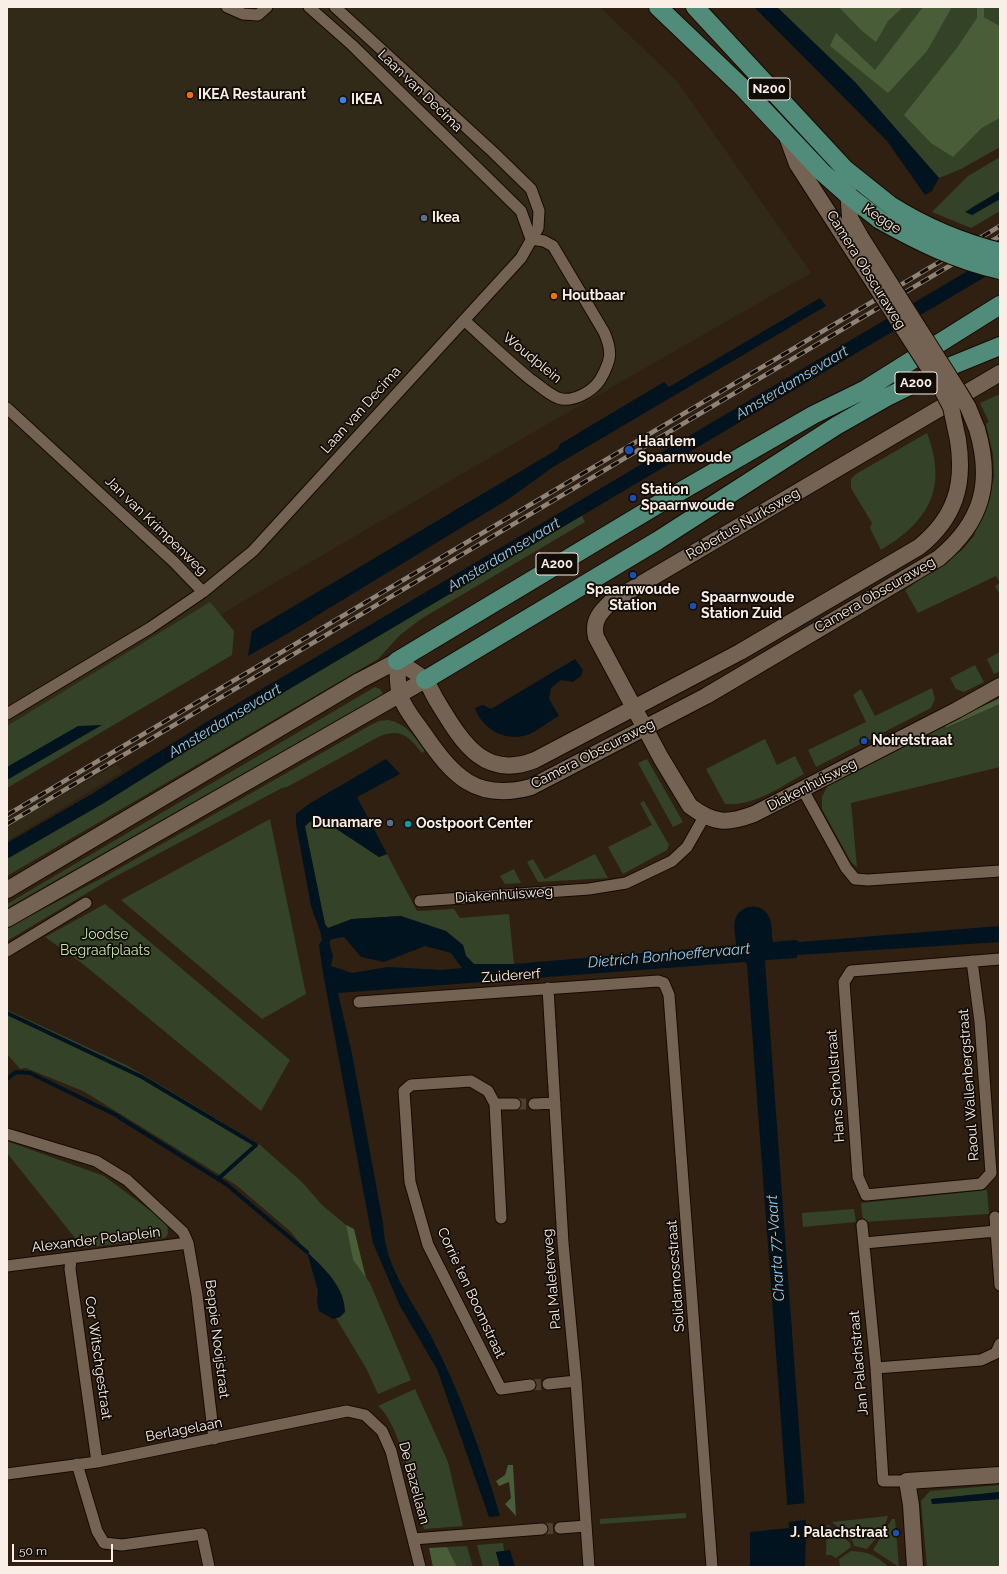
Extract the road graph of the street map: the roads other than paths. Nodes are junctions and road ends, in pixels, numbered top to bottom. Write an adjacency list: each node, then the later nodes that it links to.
1 (227, 7): 7 (street)
2 (267, 7): 7 (street)
3 (309, 7): 12 (street, Laan van Decima)
4 (335, 7): 12 (street, Laan van Decima)
5 (658, 7): 8 (main road, Camera Obscuraweg / N200)
6 (695, 7): 9 (main road, N200)
7 (247, 10)
8 (786, 134): 10 (main road, Kegge); 13 (main road, Camera Obscuraweg)
9 (845, 169): 10 (main road, Camera Obscuraweg); 11 (main road, Kegge)
10 (849, 196): 11 (main road, Kegge); 13 (main road, Camera Obscuraweg)
11 (885, 213): 14 (main road, Kegge, bridge); 15 (main road, Kegge, bridge)
12 (531, 240): 17 (street, Laan van Decima); 17 (street, Woudplein)
13 (854, 240): 26 (main road, Camera Obscuraweg, bridge); 28 (main road, Camera Obscuraweg, bridge)
14 (1000, 252)
15 (1000, 270)
16 (1000, 306): 22 (main road, A200)
17 (464, 320): 21 (street, Laan van Decima)
18 (1000, 346): 23 (main road, A200)
19 (1000, 373): 26 (main road, Robertus Nurksweg)
20 (7, 408): 21 (street, Jan van Krimpenweg)
21 (203, 592): 27 (street, Jan van Krimpenweg)
22 (397, 661): 23 (main road, Camera Obscuraweg); 25 (main road, Camera Obscuraweg); 32 (main road)
23 (425, 680): 25 (main road); 26 (main road, Camera Obscuraweg)
24 (1000, 686): 29 (main road, Diakenhuisweg)
25 (400, 695): 28 (main road, Camera Obscuraweg); 35 (main road)
26 (634, 708): 28 (main road, Robertus Nurksweg)
27 (7, 714)
28 (644, 728): 30 (main road, Diakenhuisweg)
29 (803, 790): 30 (main road, Diakenhuisweg); 31 (street)
30 (704, 817): 33 (street, Diakenhuisweg)
31 (1000, 871)
32 (7, 890)
33 (420, 901)
34 (86, 903): 36 (street)
35 (7, 919)
36 (7, 952)
37 (1000, 959): 38 (street)
38 (972, 961): 47 (street, Raoul Wallenbergstraat); 47 (street, Hans Schollstraat)
39 (664, 983): 40 (street, Zuidererf); 76 (street, Solidarnoscstraat)
40 (548, 988): 41 (street, Zuidererf); 42 (street, Pal Maleterweg)
41 (359, 1002)
42 (555, 1103): 45 (street); 59 (street, Pal Maleterweg)
43 (495, 1104): 44 (street); 49 (street); 61 (street, Corrie ten Boomstraat)
44 (515, 1104)
45 (534, 1104)
46 (7, 1134): 52 (street)
47 (866, 1195)
48 (995, 1217): 51 (street)
49 (501, 1218)
50 (862, 1225): 53 (street, Jan Palachstraat)
51 (996, 1231): 53 (street); 56 (street)
52 (188, 1243): 54 (street, Alexander Polaplein); 63 (street, Beppie Nooijstraat)
53 (864, 1243): 58 (street, Jan Palachstraat)
54 (71, 1259): 55 (street, Alexander Polaplein); 64 (street, Cor Witschgestraat)
55 (7, 1266)
56 (1000, 1284)
57 (1000, 1344): 58 (street)
58 (876, 1368): 68 (street, Jan Palachstraat)
59 (576, 1382): 60 (street); 69 (street, Pal Maleterweg)
60 (548, 1384)
61 (530, 1385)
62 (365, 1415): 63 (street, Berlagelaan); 72 (street, De Bazellaan)
63 (214, 1439): 64 (street, Berlagelaan)
64 (97, 1462): 65 (street, Berlagelaan)
65 (77, 1464): 66 (street, Berlagelaan); 73 (street)
66 (7, 1474)
67 (1000, 1475): 68 (main road)
68 (907, 1481): 77 (main road)
69 (586, 1526): 70 (street); 75 (street, Pal Maleterweg)
70 (560, 1528)
71 (542, 1529): 72 (street)
72 (413, 1539): 74 (street, De Bazellaan)
73 (209, 1567)
74 (420, 1567)
75 (589, 1567)
76 (712, 1567)
77 (915, 1567)

